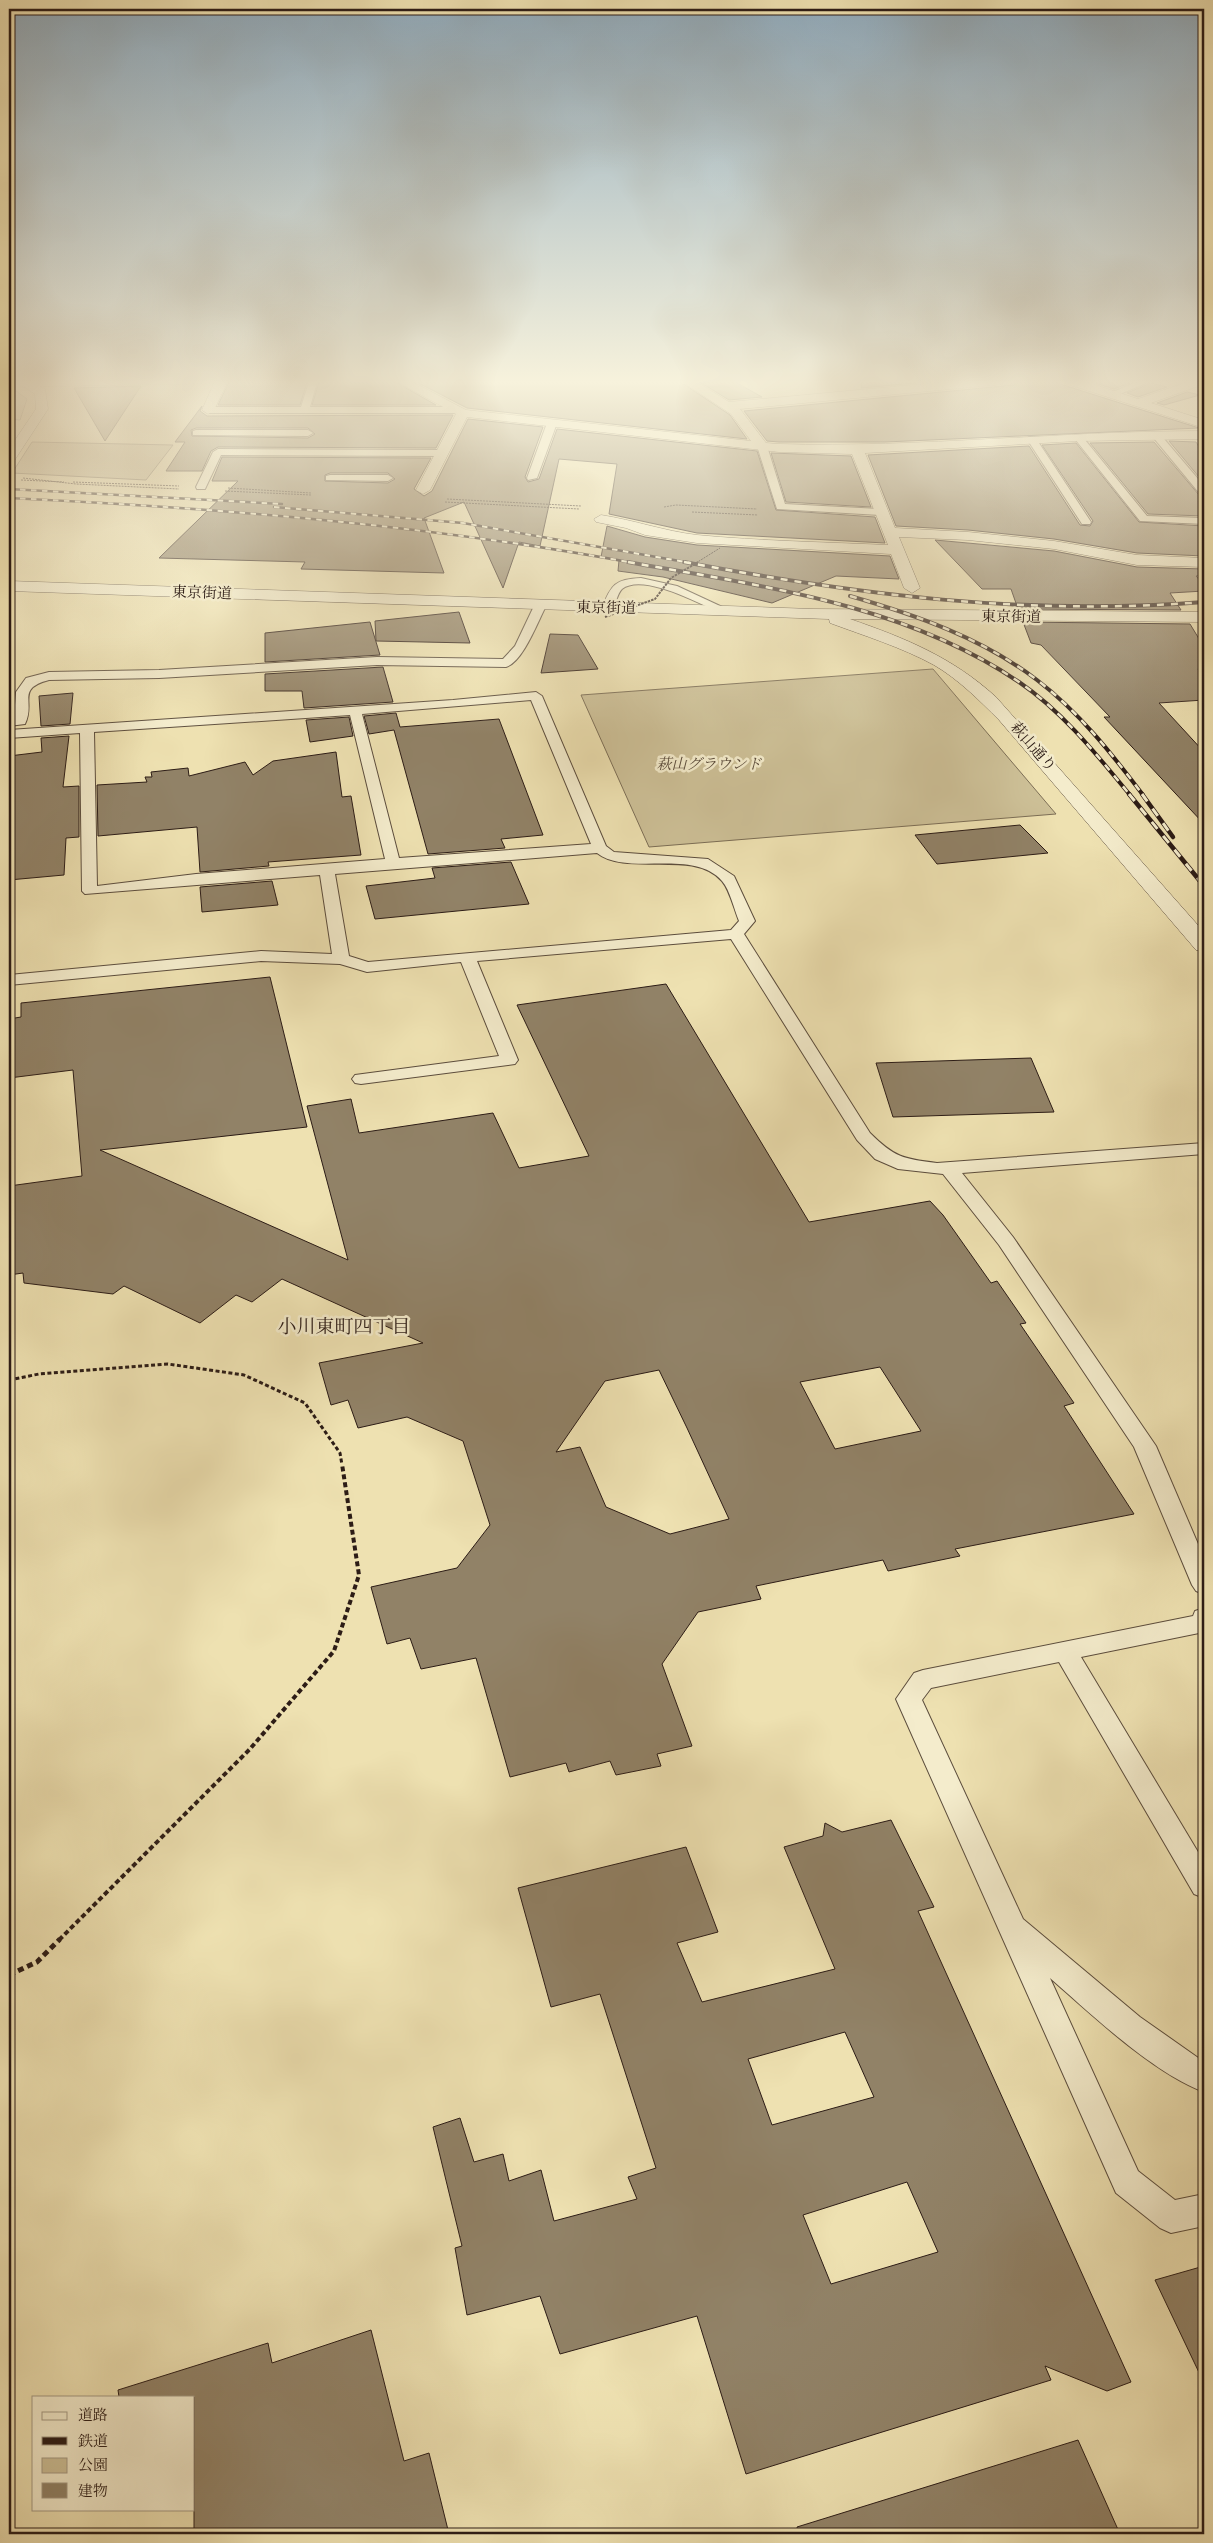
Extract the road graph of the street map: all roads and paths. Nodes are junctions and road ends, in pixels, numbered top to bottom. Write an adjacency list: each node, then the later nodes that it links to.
1 (778, 498): 5 (lane)
2 (874, 498): 7 (street)
3 (1070, 498): 10 (lane)
4 (1127, 498): 9 (lane)
5 (781, 507): 6 (path); 7 (lane)
6 (658, 510)
7 (880, 512): 11 (street)
8 (601, 519): 13 (street)
9 (1204, 521)
10 (1086, 522)
11 (888, 532): 13 (street); 14 (street)
12 (720, 548): 18 (path, bridge)
13 (896, 550): 16 (street)
14 (1204, 563)
15 (9, 586): 17 (street, 東京街道)
16 (912, 588)
17 (540, 606): 18 (street, 東京街道); 23 (lane)
18 (606, 612): 19 (street, 東京街道); 19 (lane)
19 (727, 612): 20 (street, 東京街道)
20 (813, 614): 21 (street, 東京街道); 30 (street, 萩山通り)
21 (1204, 616)
22 (355, 710): 24 (lane); 26 (lane); 27 (lane)
23 (9, 722)
24 (87, 729): 25 (lane); 28 (lane)
25 (9, 734)
26 (600, 848): 27 (lane); 29 (lane)
27 (393, 863): 28 (lane)
28 (327, 870): 32 (lane)
29 (736, 934): 31 (lane); 36 (lane)
30 (1204, 945)
31 (467, 957): 32 (lane); 34 (lane)
32 (341, 959): 33 (lane)
33 (9, 980)
34 (361, 1079)
35 (1204, 1148): 36 (lane)
36 (948, 1168): 38 (lane)
37 (9, 1380): 43 (path)
38 (1204, 1585)
39 (1204, 1617): 40 (lane)
40 (1065, 1651): 41 (lane); 42 (lane)
41 (1204, 1886)
42 (1009, 1924): 44 (lane); 45 (lane)
43 (9, 1975)
44 (1204, 2078)
45 (1204, 2210)

